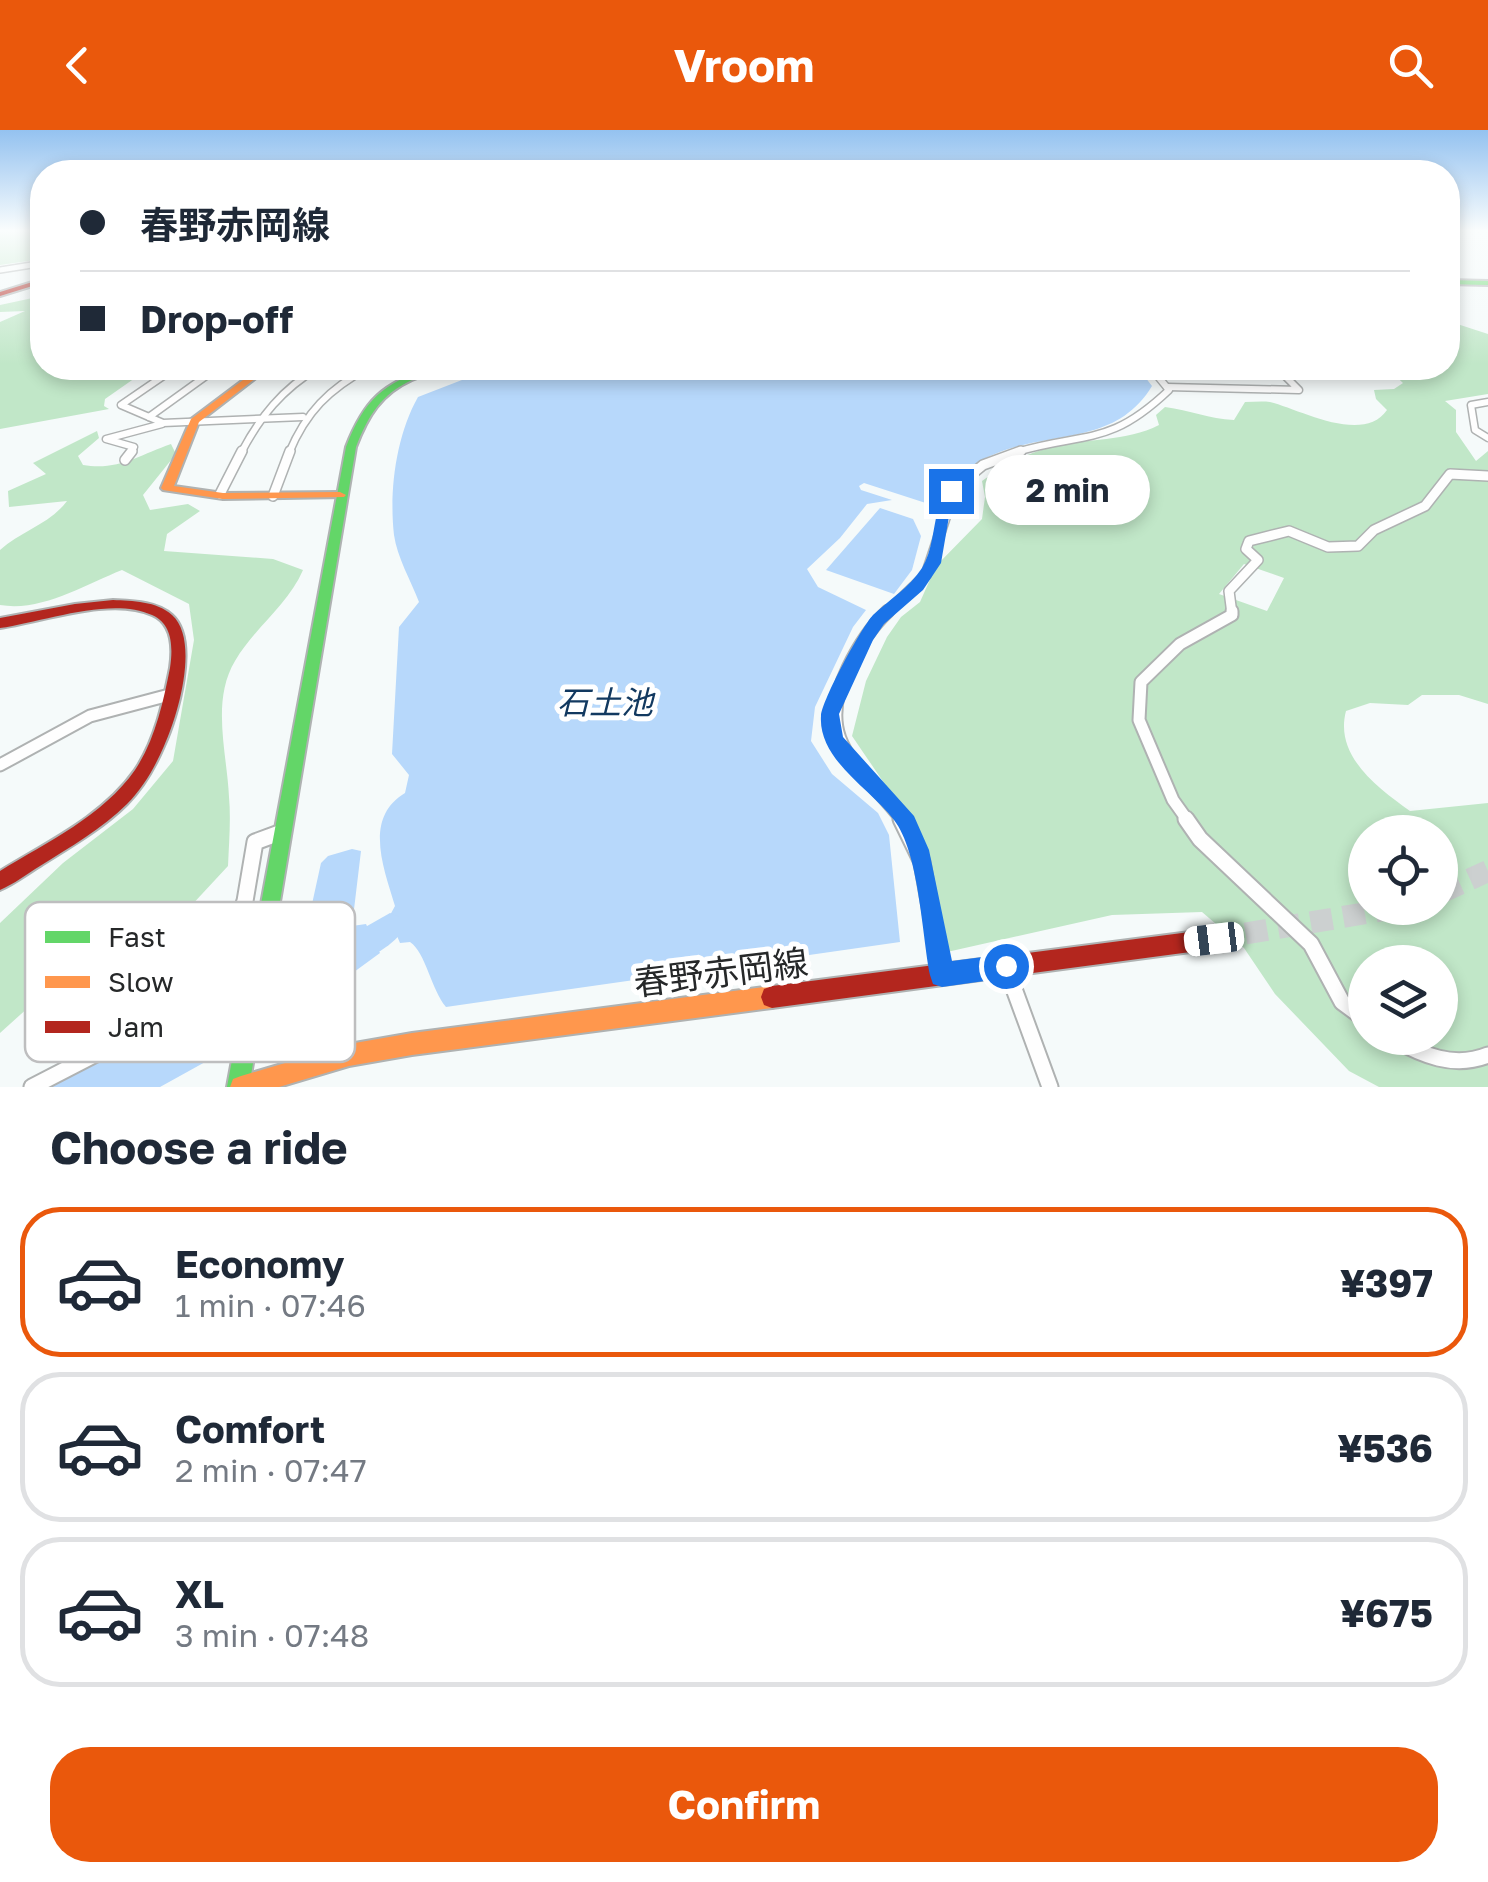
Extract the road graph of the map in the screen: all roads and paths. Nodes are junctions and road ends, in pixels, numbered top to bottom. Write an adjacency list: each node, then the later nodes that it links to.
1 (1460, 282): 2 (street)
2 (1488, 283)
3 (30, 285): 4 (street)
4 (0, 294)
5 (157, 380): 17 (street)
6 (201, 380): 17 (street)
7 (248, 380): 20 (street)
8 (297, 380): 19 (street)
9 (345, 380): 18 (street)
10 (405, 380): 26 (street)
11 (1161, 380): 14 (street)
12 (1212, 380): 15 (street)
13 (1289, 380): 15 (street)
14 (1167, 387): 15 (street); 37 (street)
15 (1220, 388)
16 (1488, 402): 22 (street)
17 (150, 418): 21 (street)
18 (303, 418): 19 (street); 27 (street)
19 (260, 419): 20 (street); 25 (street)
20 (195, 421): 21 (street); 25 (street)
21 (163, 423): 23 (street)
22 (1488, 438)
23 (126, 460)
24 (1488, 476): 38 (street)
25 (220, 494): 27 (street)
26 (340, 495): 27 (street); 31 (street)
27 (273, 496)
28 (0, 623): 29 (street)
29 (172, 694): 30 (street); 32 (street)
30 (0, 765)
31 (282, 832): 33 (street); 34 (street)
32 (0, 881)
33 (245, 902)
34 (269, 902)
35 (1214, 939): 36 (street, 春野赤岡線)
36 (1006, 966): 37 (street, 春野赤岡線); 47 (street)
37 (942, 975): 39 (street, 春野赤岡線)
38 (1348, 1006)
39 (355, 1053)
40 (1488, 1054): 41 (street)
41 (1427, 1055)
42 (80, 1062): 45 (street)
43 (243, 1062): 46 (street)
44 (322, 1062): 46 (street, 春野赤岡線)
45 (32, 1087)
46 (240, 1087)
47 (1050, 1087)

